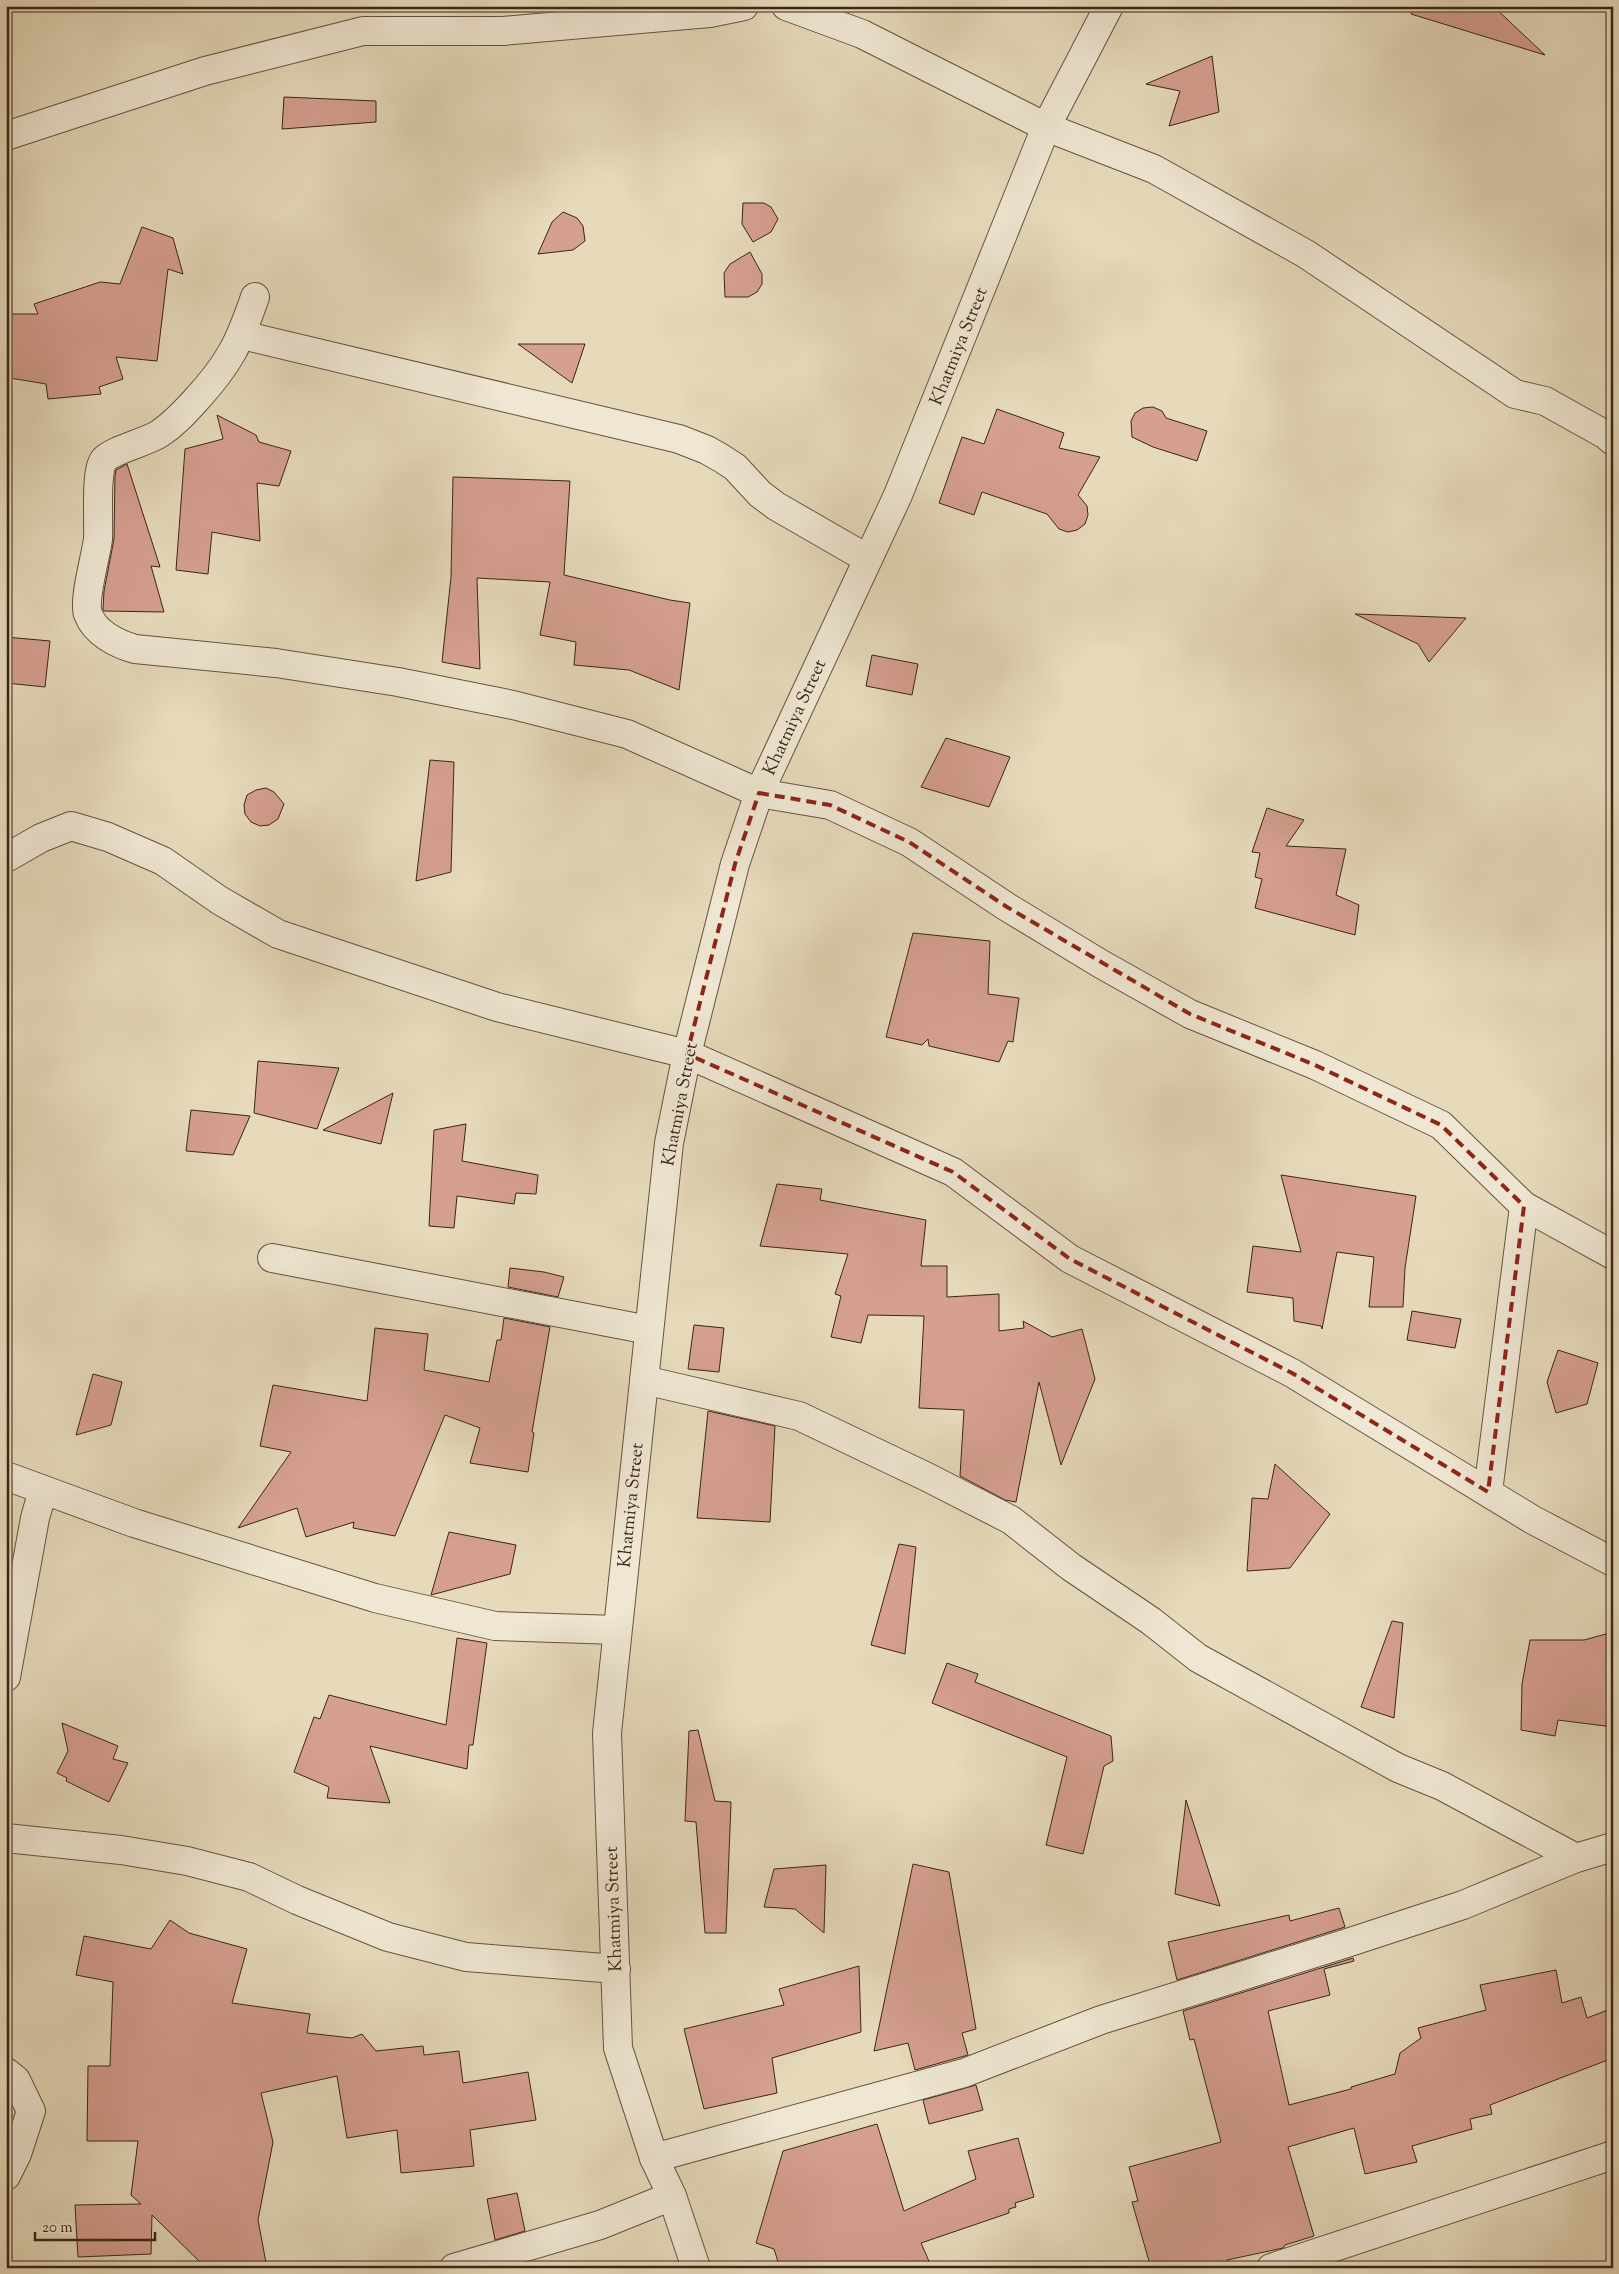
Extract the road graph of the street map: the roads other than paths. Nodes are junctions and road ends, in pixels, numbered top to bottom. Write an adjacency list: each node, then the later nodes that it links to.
1 (744, 6): 5 (street)
2 (786, 6): 4 (street)
3 (1109, 6): 4 (street, Khatmiya Street)
4 (1046, 127): 8 (street); 9 (street, Khatmiya Street)
5 (6, 136)
6 (255, 296): 7 (street)
7 (242, 335): 9 (street); 10 (street)
8 (1613, 441)
9 (868, 559): 10 (street, Khatmiya Street)
10 (759, 792): 12 (street, Khatmiya Street); 13 (street)
11 (6, 858): 12 (street)
12 (687, 1054): 16 (street, Khatmiya Street); 20 (street)
13 (1524, 1206): 14 (street); 20 (street)
14 (1613, 1255)
15 (272, 1258): 16 (street)
16 (649, 1330): 17 (street, Khatmiya Street)
17 (644, 1380): 22 (street, Khatmiya Street); 26 (street)
18 (6, 1476): 19 (street)
19 (43, 1490): 22 (street); 23 (street)
20 (1488, 1492): 21 (street)
21 (1613, 1562)
22 (617, 1630): 27 (street, Khatmiya Street)
23 (6, 1677)
24 (6, 1838): 27 (street)
25 (1613, 1847): 26 (street)
26 (1576, 1858): 30 (street)
27 (616, 1969): 30 (street, Khatmiya Street)
28 (6, 2073): 31 (street)
29 (1613, 2155): 35 (street)
30 (654, 2158): 32 (street, Khatmiya Street)
31 (6, 2176)
32 (672, 2196): 33 (street); 34 (street, Khatmiya Street)
33 (454, 2268)
34 (696, 2268)
35 (1272, 2268)

